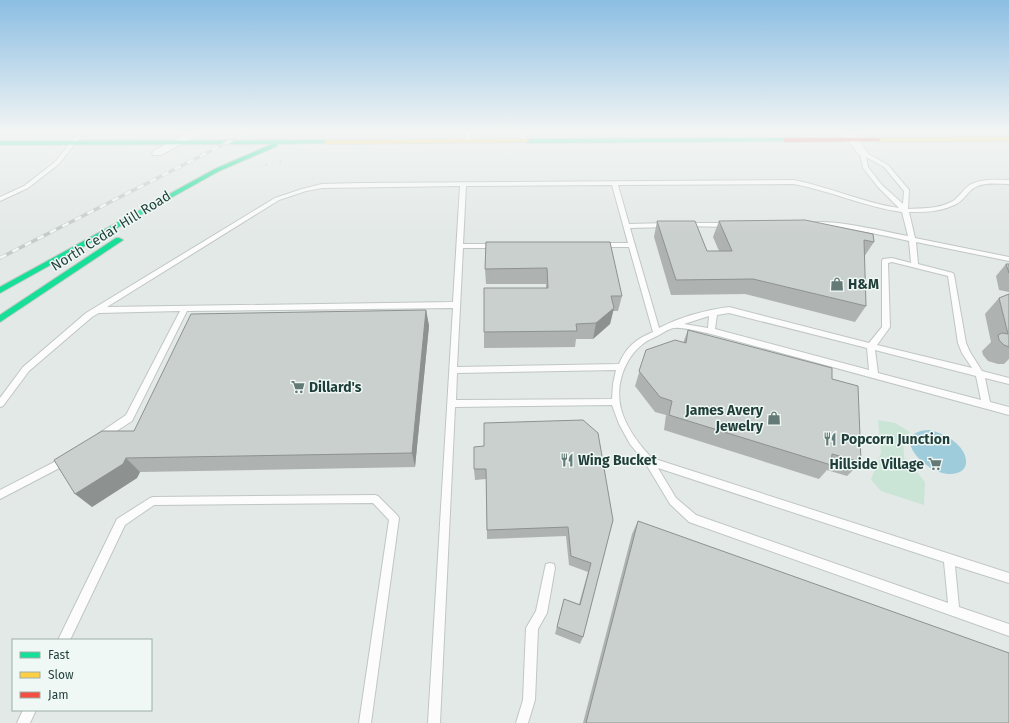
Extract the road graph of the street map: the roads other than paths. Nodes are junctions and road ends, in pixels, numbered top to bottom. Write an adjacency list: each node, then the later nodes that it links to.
1 (53, 166): 10 (lane)
2 (228, 166): 25 (main road, North Cedar Hill Road)
3 (243, 166): 6 (main road, North Cedar Hill Road)
4 (865, 166): 11 (lane)
5 (886, 166): 11 (lane)
6 (230, 176)
7 (1009, 182): 11 (lane)
8 (614, 183): 9 (lane); 11 (lane); 16 (lane)
9 (463, 184): 21 (lane); 28 (lane)
10 (0, 199)
11 (905, 210): 18 (lane)
12 (806, 224): 18 (lane)
13 (675, 225): 16 (lane)
14 (683, 225): 15 (lane)
15 (734, 225)
16 (626, 226): 20 (lane)
17 (126, 237): 30 (main road, North Cedar Hill Road)
18 (912, 239): 23 (lane); 24 (lane)
19 (596, 245): 20 (lane)
20 (631, 245): 33 (lane)
21 (460, 246): 22 (lane); 26 (lane)
22 (501, 246)
23 (1009, 259)
24 (915, 265): 34 (lane); 37 (lane)
25 (0, 290)
26 (457, 305): 27 (lane); 36 (lane)
27 (185, 309): 28 (lane); 47 (lane)
28 (96, 310): 40 (lane)
29 (720, 311): 31 (lane); 32 (lane); 34 (lane)
30 (0, 320)
31 (673, 325): 32 (lane); 33 (lane)
32 (711, 331): 38 (lane)
33 (657, 333): 35 (lane)
34 (871, 346): 37 (lane); 38 (lane)
35 (620, 367): 36 (lane); 42 (lane)
36 (453, 370): 44 (lane)
37 (980, 374): 39 (lane); 45 (lane)
38 (874, 375): 45 (lane)
39 (1009, 381)
40 (15, 384): 41 (lane); 43 (lane)
41 (0, 395)
42 (616, 402): 44 (lane); 49 (lane)
43 (0, 404)
44 (451, 404): 60 (lane)
45 (986, 404): 46 (lane)
46 (1009, 411)
47 (96, 441)
48 (74, 455): 50 (lane)
49 (649, 461): 51 (lane); 54 (lane)
50 (0, 495)
51 (949, 559): 53 (lane); 54 (lane)
52 (550, 568): 61 (lane)
53 (1009, 578)
54 (954, 610): 55 (lane)
55 (1009, 630)
56 (64, 639): 59 (lane)
57 (30, 711): 58 (lane)
58 (24, 723)
59 (364, 723)
60 (434, 723)
61 (522, 723)

